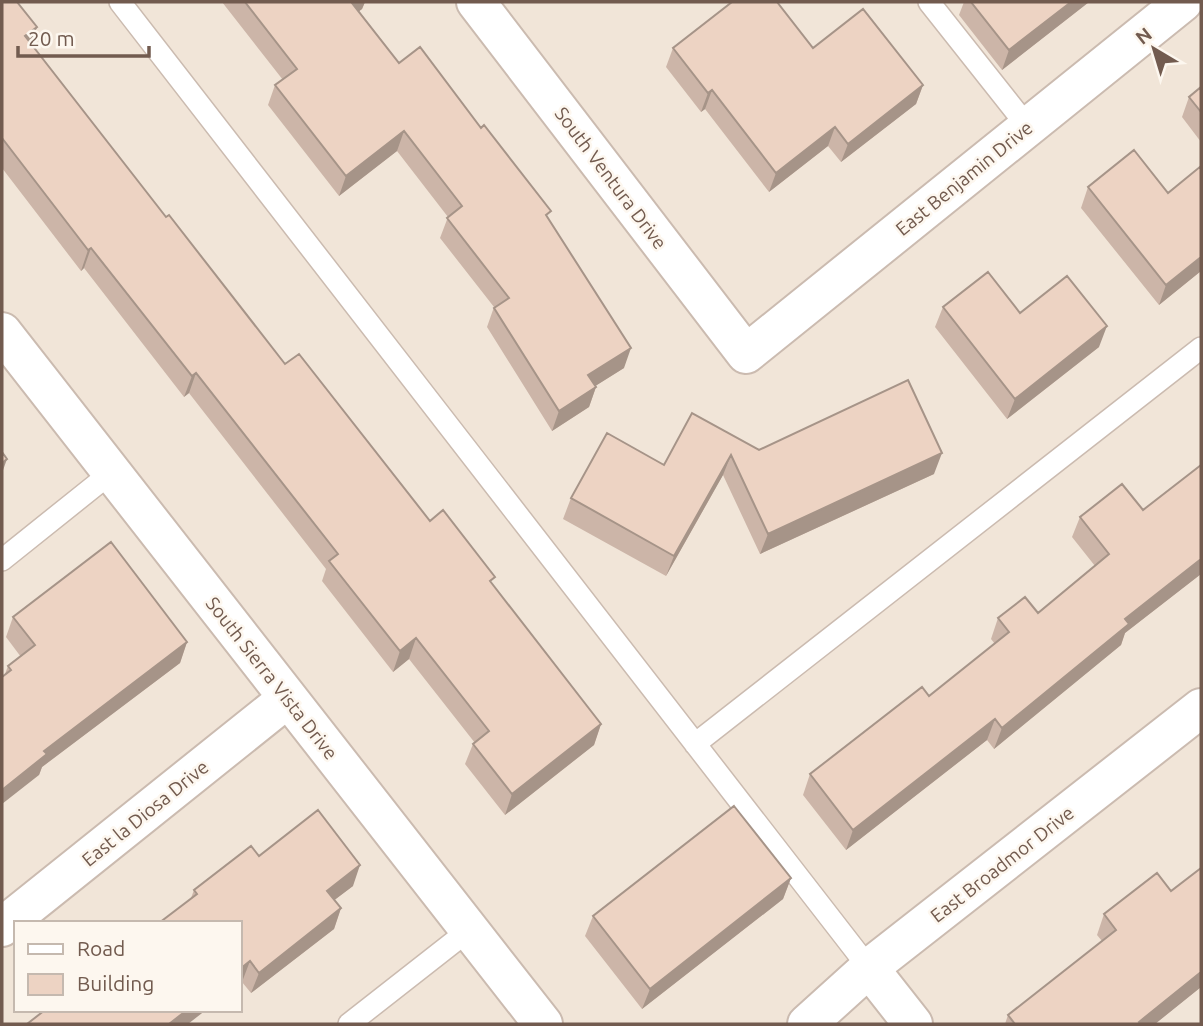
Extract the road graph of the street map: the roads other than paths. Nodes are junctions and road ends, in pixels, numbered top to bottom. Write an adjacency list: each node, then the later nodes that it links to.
1 (120, 2): 13 (lane)
2 (476, 2): 8 (street, South Ventura Drive)
3 (929, 2): 5 (lane)
4 (1183, 2): 5 (street, East Benjamin Drive)
5 (1028, 127): 8 (street, East Benjamin Drive)
6 (2, 332): 9 (street, South Sierra Vista Drive)
7 (1201, 348): 13 (lane)
8 (746, 354)
9 (112, 472): 10 (lane); 11 (street, South Sierra Vista Drive)
10 (2, 560)
11 (288, 698): 14 (street, East la Diosa Drive); 15 (street, South Sierra Vista Drive)
12 (1201, 708): 16 (street, East Broadmor Drive)
13 (695, 744): 16 (lane)
14 (2, 927)
15 (469, 930): 17 (lane); 18 (street, South Sierra Vista Drive)
16 (869, 968): 19 (street, East Broadmor Drive); 20 (street)
17 (349, 1024)
18 (543, 1024)
19 (807, 1024)
20 (913, 1024)

